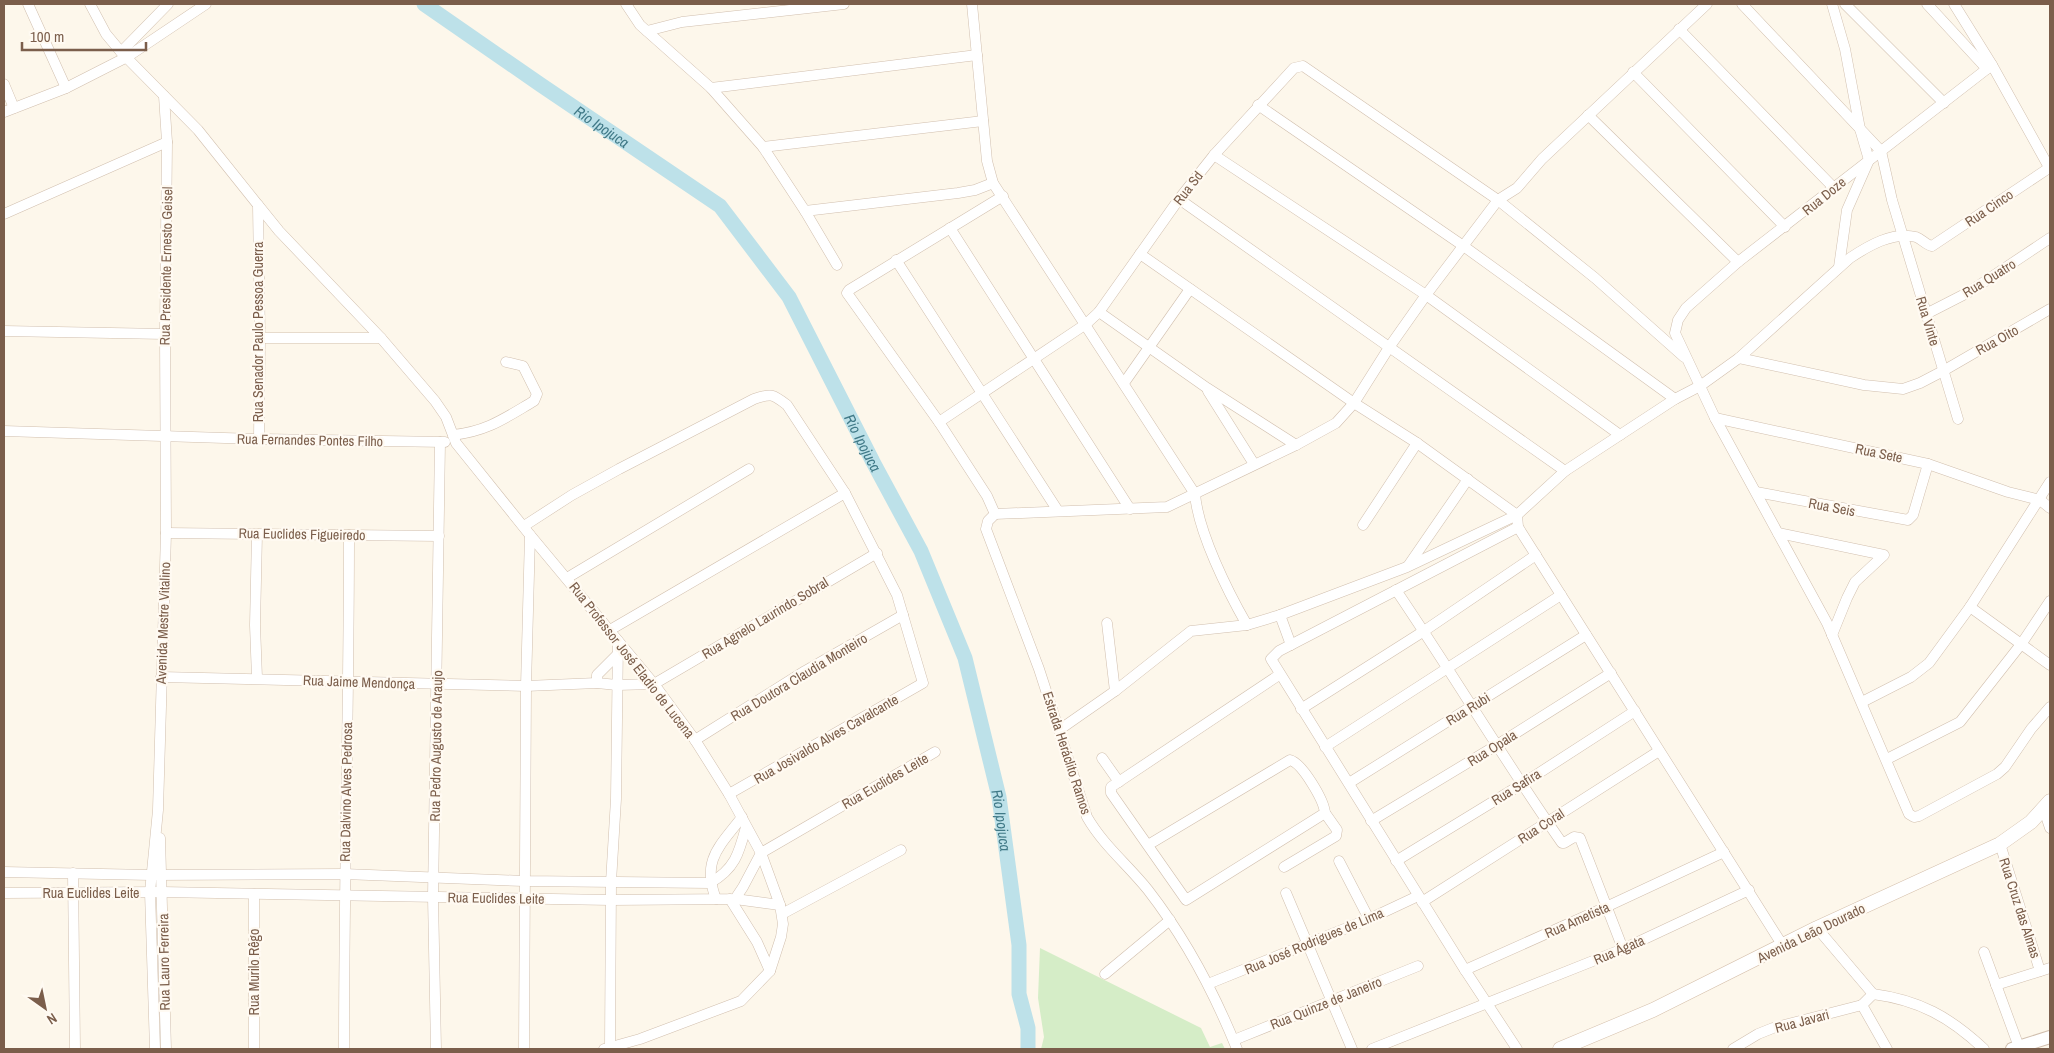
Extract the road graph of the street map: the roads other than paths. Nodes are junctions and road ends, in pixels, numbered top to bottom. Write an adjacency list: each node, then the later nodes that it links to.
1 (28, 4): 22 (street)
2 (90, 4): 17 (street, Rua Professor José Eladio de Lucena)
3 (168, 4): 17 (street)
4 (206, 4): 17 (street)
5 (626, 4): 16 (street)
6 (844, 4): 14 (street)
7 (972, 4): 18 (street)
8 (1707, 4): 15 (street)
9 (1742, 4): 30 (street)
10 (1832, 4): 30 (street)
11 (1846, 4): 25 (street)
12 (1926, 4): 19 (street)
13 (1954, 4): 19 (street)
14 (778, 7): 16 (street)
15 (1679, 29): 20 (street); 38 (street)
16 (647, 31): 23 (street)
17 (124, 55): 22 (street); 24 (street, Rua Professor José Eladio de Lucena)
18 (977, 55): 23 (street); 29 (street)
19 (1990, 67): 25 (street, Rua Doze); 36 (street)
20 (1633, 72): 28 (street); 45 (street)
21 (4, 84): 27 (street)
22 (66, 88): 27 (street)
23 (711, 88): 32 (street)
24 (164, 96): 31 (street, Rua Presidente Ernesto Geisel); 42 (street, Rua Professor José Eladio de Lucena)
25 (1944, 103): 33 (street, Rua Doze)
26 (1258, 105): 34 (street, Rua Sd); 41 (street, Rua Sd); 49 (street)
27 (9, 110)
28 (1588, 115): 41 (street); 52 (street)
29 (983, 121): 32 (street); 37 (street)
30 (1860, 129): 33 (street); 35 (street)
31 (167, 142): 44 (street); 62 (street, Rua Presidente Ernesto Geisel)
32 (763, 147): 43 (street)
33 (1880, 151): 35 (street, Rua Doze); 47 (street, Rua Vinte)
34 (1214, 155): 40 (street, Rua Sd); 56 (street)
35 (1869, 160): 38 (street, Rua Doze); 54 (street)
36 (2050, 169): 47 (street, Rua Cinco)
37 (994, 183): 39 (street); 43 (street)
38 (1834, 188): 45 (street, Rua Doze)
39 (1003, 196): 46 (street); 60 (street)
40 (1179, 199): 50 (street, Rua Sd); 65 (street)
41 (1498, 200): 49 (street); 70 (street)
42 (258, 205): 63 (street, Rua Senador Paulo Pessoa Guerra); 64 (street, Rua Professor José Eladio de Lucena)
43 (805, 211): 53 (street)
44 (4, 214)
45 (1785, 227): 52 (street, Rua Doze)
46 (950, 228): 51 (street); 68 (street)
47 (1904, 236): 54 (street); 59 (street, Rua Vinte)
48 (2050, 238): 59 (street, Rua Quatro)
49 (1462, 245): 56 (street); 76 (street)
50 (1140, 254): 55 (street); 58 (street, Rua Sd)
51 (896, 260): 75 (street); 80 (street)
52 (1738, 262): 70 (street, Rua Doze)
53 (837, 265)
54 (1839, 267): 67 (street)
55 (1190, 289): 66 (street); 77 (street)
56 (1426, 295): 65 (street); 83 (street)
57 (2050, 309): 71 (street, Rua Oito)
58 (1099, 312): 60 (street, Rua Sd); 66 (street)
59 (1926, 314): 71 (street, Rua Vinte)
60 (1086, 324): 68 (street, Rua Sd); 72 (street)
61 (4, 331): 62 (street)
62 (164, 334): 82 (street, Rua Presidente Ernesto Geisel)
63 (260, 338): 64 (street); 84 (street, Rua Senador Paulo Pessoa Guerra)
64 (381, 338): 85 (street, Rua Professor José Eladio de Lucena)
65 (1390, 346): 77 (street); 92 (street)
66 (1149, 347): 72 (street); 74 (street)
67 (1739, 358): 71 (street, Rua Oito); 73 (street)
68 (1033, 359): 75 (street, Rua Sd); 100 (street)
69 (506, 362): 85 (street, Rua Fernandes Pontes Filho)
70 (1689, 362): 73 (street)
71 (1943, 371): 79 (street, Rua Vinte)
72 (1124, 383): 97 (street)
73 (1700, 386): 76 (street); 78 (street)
74 (1207, 388): 88 (street); 89 (street)
75 (982, 392): 80 (street, Rua Sd); 101 (street)
76 (1675, 399): 83 (street)
77 (1354, 403): 87 (street); 88 (street)
78 (1715, 418): 90 (street, Rua Sete); 95 (street)
79 (1958, 419)
80 (940, 422): 102 (street)
81 (4, 431): 82 (street, Rua Fernandes Pontes Filho)
82 (165, 435): 84 (street, Rua Fernandes Pontes Filho); 107 (street, Avenida Mestre Vitalino)
83 (1620, 435): 92 (street)
84 (259, 439): 86 (street, Rua Fernandes Pontes Filho)
85 (454, 439): 86 (street, Rua Fernandes Pontes Filho); 106 (street, Rua Professor José Eladio de Lucena)
86 (440, 442): 111 (street, Rua Pedro Augusto de Araujo)
87 (1417, 443): 93 (street); 104 (street)
88 (1296, 445): 89 (street)
89 (1254, 464): 97 (street)
90 (1928, 464): 95 (street, Rua Seis); 98 (street, Rua Sete)
91 (749, 469): 115 (street)
92 (1566, 471): 103 (street)
93 (1468, 479): 103 (street); 114 (street)
94 (2050, 482): 98 (street)
95 (1756, 492): 108 (street)
96 (846, 493): 106 (street); 112 (street); 124 (street)
97 (1195, 494): 100 (street); 123 (street)
98 (2040, 500): 99 (street); 119 (street)
99 (2050, 508)
100 (1130, 509): 101 (street)
101 (1058, 511): 102 (street)
102 (995, 514): 150 (street, Estrada Heráclito Ramos)
103 (1517, 515): 105 (street); 114 (street)
104 (1363, 525)
105 (1518, 526): 113 (street); 116 (street)
106 (527, 531): 115 (street, Rua Professor José Eladio de Lucena); 143 (street)
107 (166, 533): 109 (street, Rua Euclides Figueiredo); 136 (street, Avenida Mestre Vitalino)
108 (1778, 533): 127 (street); 127 (street)
109 (256, 534): 110 (street, Rua Euclides Figueiredo); 137 (street)
110 (349, 535): 111 (street, Rua Euclides Figueiredo); 138 (street, Rua Dalvino Alves Pedrosa)
111 (439, 536): 140 (street, Rua Pedro Augusto de Araujo)
112 (877, 553): 120 (street); 141 (street, Rua Agnelo Laurindo Sobral)
113 (1536, 555): 117 (street); 125 (street)
114 (1407, 567): 121 (street)
115 (568, 578): 124 (street, Rua Professor José Eladio de Lucena)
116 (1396, 590): 125 (street); 130 (street)
117 (1561, 595): 126 (street); 133 (street)
118 (2050, 601): 129 (street)
119 (1970, 607): 129 (street); 145 (street)
120 (903, 615): 151 (street, Rua Doutora Claudia Monteiro); 161 (street, Rua Josivaldo Alves Cavalcante)
121 (1280, 615): 123 (street); 130 (street)
122 (1107, 623): 144 (street)
123 (1246, 625): 144 (street)
124 (610, 630): 128 (street, Rua Professor José Eladio de Lucena)
125 (1424, 631): 133 (street); 148 (street)
126 (1586, 635): 134 (street); 146 (street, Rua Rubi)
127 (1832, 635): 145 (street)
128 (618, 641): 131 (street); 141 (street, Rua Professor José Eladio de Lucena)
129 (2022, 643): 132 (street); 157 (street)
130 (1291, 645): 135 (street)
131 (617, 655): 139 (street); 142 (street)
132 (2050, 665)
133 (1449, 668): 146 (street); 153 (street)
134 (1611, 673): 149 (street); 152 (street, Rua Opala)
135 (1279, 675): 148 (street); 158 (street)
136 (161, 677): 137 (street, Rua Jaime Mendonça); 163 (street, Avenida Mestre Vitalino)
137 (257, 678): 138 (street, Rua Jaime Mendonça)
138 (349, 683): 140 (street, Rua Jaime Mendonça); 179 (street, Rua Dalvino Alves Pedrosa)
139 (597, 683): 142 (street, Rua Jaime Mendonça); 143 (street, Rua Jaime Mendonça)
140 (437, 684): 143 (street, Rua Jaime Mendonça); 182 (street, Rua Pedro Augusto de Araujo)
141 (654, 684): 142 (street, Rua Jaime Mendonça); 151 (street, Rua Professor José Eladio de Lucena)
142 (617, 685): 184 (street)
143 (526, 686): 183 (street)
144 (1115, 691): 150 (street)
145 (1862, 702): 157 (street)
146 (1473, 706): 152 (street); 159 (street, Rua Rubi)
147 (2050, 707): 157 (street)
148 (1301, 709): 153 (street)
149 (1635, 711): 154 (street); 160 (street, Rua Safira)
150 (1059, 730): 203 (street, Estrada Heráclito Ramos)
151 (695, 740): 161 (street, Rua Professor José Eladio de Lucena)
152 (1497, 746): 160 (street); 165 (street, Rua Opala)
153 (1325, 747): 159 (street)
154 (1660, 751): 167 (street, Rua Coral); 172 (street)
155 (935, 752): 173 (street, Rua Euclides Leite)
156 (1102, 758): 158 (street)
157 (1887, 759)
158 (1119, 782): 170 (street)
159 (1349, 784): 165 (street)
160 (1522, 784): 167 (street); 174 (street, Rua Safira)
161 (730, 794): 166 (street, Rua Professor José Eladio de Lucena)
162 (2047, 805): 168 (street); 169 (main road, Avenida Leão Dourado)
163 (158, 810): 180 (street, Avenida Mestre Vitalino); 181 (street, Avenida Mestre Vitalino)
164 (1325, 813): 170 (street); 170 (street); 176 (street)
165 (1372, 821): 174 (street)
166 (744, 822): 173 (street, Rua Professor José Eladio de Lucena); 185 (street); 185 (street)
167 (1548, 822): 198 (street, Rua Coral); 200 (street)
168 (2050, 828)
169 (2000, 844): 204 (main road, Avenida Leão Dourado); 212 (street, Rua Cruz das Almas)
170 (1148, 845)
171 (901, 850): 201 (street)
172 (1724, 852): 186 (street); 200 (street, Rua Ametista)
173 (761, 853): 196 (street); 201 (street, Rua Professor José Eladio de Lucena)
174 (1396, 861): 198 (street)
175 (1339, 862): 202 (street)
176 (1284, 867)
177 (4, 872): 178 (street, Rua Euclides Leite)
178 (72, 873): 180 (street, Rua Euclides Leite); 191 (street)
179 (344, 874): 181 (street, Rua Euclides Leite); 182 (street, Rua Euclides Leite); 193 (street, Rua Dalvino Alves Pedrosa)
180 (151, 875): 181 (street, Rua Euclides Leite); 188 (street, Rua Lauro Ferreira)
181 (162, 875): 189 (street, Rua Lauro Ferreira)
182 (433, 878): 183 (street, Rua Euclides Leite); 194 (street, Rua Pedro Augusto de Araujo)
183 (524, 881): 184 (street, Rua Euclides Leite); 195 (street)
184 (611, 882): 185 (street, Rua Euclides Leite); 199 (street)
185 (710, 884): 197 (street)
186 (1748, 890): 208 (street); 209 (street, Rua Ágata)
187 (4, 892): 191 (street, Rua Euclides Leite)
188 (150, 892): 189 (street, Rua Euclides Leite); 191 (street, Rua Euclides Leite); 205 (street, Rua Lauro Ferreira)
189 (162, 892): 192 (street, Rua Euclides Leite); 206 (street, Rua Lauro Ferreira)
190 (1286, 893): 207 (street)
191 (72, 894): 228 (street)
192 (254, 894): 193 (street, Rua Euclides Leite); 231 (street, Rua Murilo Rêgo)
193 (344, 896): 194 (street, Rua Euclides Leite); 232 (street, Rua Dalvino Alves Pedrosa)
194 (432, 897): 195 (street, Rua Euclides Leite); 233 (street, Rua Pedro Augusto de Araujo)
195 (524, 898): 199 (street, Rua Euclides Leite); 234 (street)
196 (732, 898): 197 (street, Rua Euclides Leite); 201 (street, Rua Euclides Leite); 214 (street)
197 (716, 899): 199 (street, Rua Euclides Leite)
198 (1420, 899): 202 (street, Rua José Rodrigues de Lima); 213 (street)
199 (611, 900): 226 (street)
200 (1606, 907): 209 (street); 213 (street, Rua Ametista)
201 (781, 909): 214 (street, Rua Professor José Eladio de Lucena)
202 (1369, 919): 207 (street, Rua José Rodrigues de Lima)
203 (1170, 920): 215 (street); 216 (street, Estrada Heráclito Ramos)
204 (1817, 928): 208 (main road, Avenida Leão Dourado); 218 (street)
205 (152, 944): 206 (street); 229 (street, Rua Lauro Ferreira)
206 (163, 944): 230 (street, Rua Lauro Ferreira)
207 (1309, 944): 216 (street, Rua José Rodrigues de Lima); 219 (street)
208 (1783, 946): 224 (main road, Avenida Leão Dourado)
209 (1623, 949): 220 (street, Rua Ágata)
210 (1984, 952): 217 (street)
211 (1418, 966): 219 (street, Rua Quinze de Janeiro)
212 (2045, 969): 217 (street)
213 (1465, 970): 220 (street)
214 (770, 971): 226 (street, Rua Professor José Eladio de Lucena)
215 (1104, 974)
216 (1208, 984): 223 (street, Estrada Heráclito Ramos)
217 (1996, 985): 227 (street)
218 (1873, 994): 221 (street); 241 (street)
219 (1332, 1000): 223 (street, Rua Quinze de Janeiro); 235 (street)
220 (1487, 1004): 236 (street); 237 (street)
221 (1862, 1005): 225 (street, Rua Javari); 240 (street)
222 (2050, 1037): 227 (street)
223 (1236, 1045)
224 (1580, 1046): 238 (main road, Avenida Leão Dourado)
225 (1746, 1046): 239 (street, Rua Javari)
226 (607, 1048)
227 (2016, 1048)
228 (75, 1049)
229 (155, 1049)
230 (166, 1049)
231 (254, 1049)
232 (344, 1049)
233 (436, 1049)
234 (524, 1049)
235 (1352, 1049)
236 (1372, 1049)
237 (1517, 1049)
238 (1560, 1049)
239 (1733, 1049)
240 (1886, 1049)
241 (1984, 1049)

